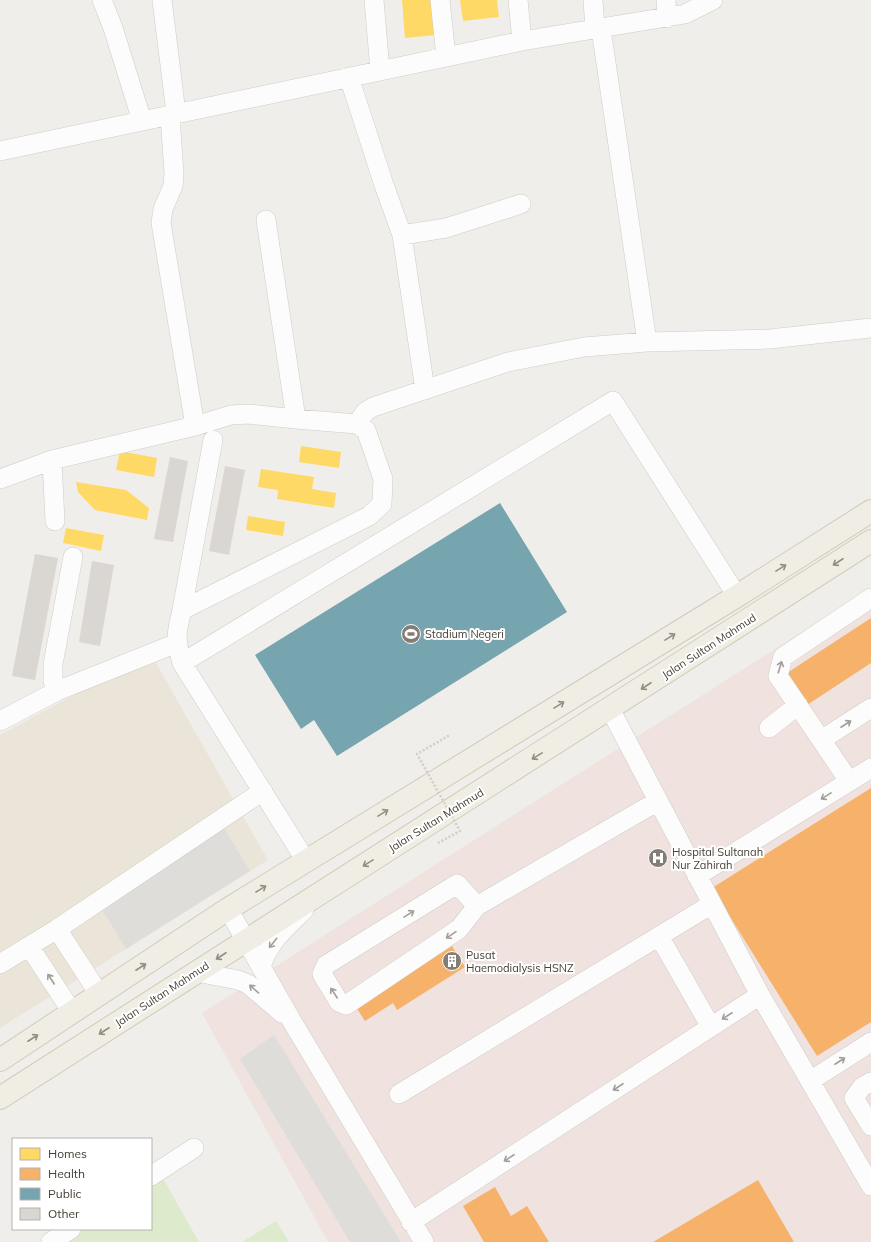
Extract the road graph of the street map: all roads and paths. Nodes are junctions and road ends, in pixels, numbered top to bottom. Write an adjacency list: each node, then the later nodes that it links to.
1 (102, 0): 15 (street)
2 (162, 0): 14 (street)
3 (374, 0): 12 (street)
4 (440, 0): 11 (street)
5 (518, 0): 10 (street)
6 (593, 0): 9 (street)
7 (713, 0): 8 (street)
8 (666, 9): 9 (street)
9 (598, 29): 10 (street); 21 (street)
10 (522, 41): 11 (street)
11 (446, 57): 12 (street)
12 (380, 71): 13 (street)
13 (349, 77): 14 (street); 19 (street)
14 (173, 114): 15 (street); 25 (street)
15 (142, 121): 16 (street)
16 (0, 151)
17 (521, 204): 19 (street)
18 (266, 220): 23 (street)
19 (402, 235): 22 (street)
20 (871, 328): 21 (street)
21 (647, 342): 22 (street)
22 (424, 390): 24 (street)
23 (296, 420): 24 (street); 25 (street)
24 (357, 424): 35 (street)
25 (195, 426): 27 (street)
26 (213, 440): 35 (street)
27 (52, 460): 28 (street); 30 (street)
28 (0, 479)
29 (871, 511): 33 (main road, one-way to 29)
30 (55, 521)
31 (871, 541): 41 (main road, Jalan Sultan Mahmud, one-way to 41)
32 (73, 557): 38 (street)
33 (737, 596): 37 (street); 51 (main road, one-way to 33)
34 (871, 598): 39 (street, one-way to 34)
35 (182, 610): 36 (street)
36 (176, 643): 37 (street); 38 (street)
37 (182, 663): 48 (street)
38 (57, 691): 42 (street)
39 (798, 705): 43 (street); 45 (street)
40 (871, 708): 45 (street, one-way to 40)
41 (610, 709): 49 (street); 53 (main road, Jalan Sultan Mahmud, one-way to 53)
42 (0, 721)
43 (768, 728)
44 (450, 734): 50 (path, bridge)
45 (821, 740): 47 (street)
46 (871, 768): 47 (street)
47 (850, 781): 52 (street, one-way to 52)
48 (262, 791): 51 (street); 57 (street)
49 (658, 801): 52 (street); 55 (street)
50 (438, 844)
51 (306, 861): 56 (main road, one-way to 51)
52 (697, 876): 54 (street)
53 (319, 894): 59 (main road, Jalan Sultan Mahmud); 62 (street, one-way to 62)
54 (712, 904): 58 (street); 65 (street)
55 (477, 906): 55 (street, one-way to 55)
56 (228, 909): 59 (street); 64 (main road, one-way to 56)
57 (57, 928): 60 (street); 64 (street)
58 (659, 936): 68 (street); 73 (street)
59 (246, 940): 62 (street); 63 (main road, Jalan Sultan Mahmud, one-way to 63)
60 (29, 946): 61 (street); 66 (street, one-way to 60)
61 (0, 964)
62 (261, 967): 67 (street)
63 (196, 972): 67 (street, one-way to 63); 74 (main road, Jalan Sultan Mahmud, one-way to 74)
64 (99, 994): 66 (main road)
65 (760, 995): 68 (street, one-way to 68); 71 (street)
66 (72, 1012): 70 (main road, one-way to 66)
67 (294, 1023): 79 (street)
68 (711, 1027): 79 (street, one-way to 79)
69 (871, 1042): 71 (street, one-way to 69)
70 (0, 1060)
71 (810, 1081): 78 (street)
72 (871, 1082): 75 (street)
73 (399, 1094)
74 (0, 1098)
75 (871, 1126)
76 (194, 1148): 77 (street)
77 (152, 1175)
78 (871, 1186)
79 (411, 1222): 82 (street)
80 (69, 1230): 81 (street)
81 (51, 1242)
82 (424, 1242)

